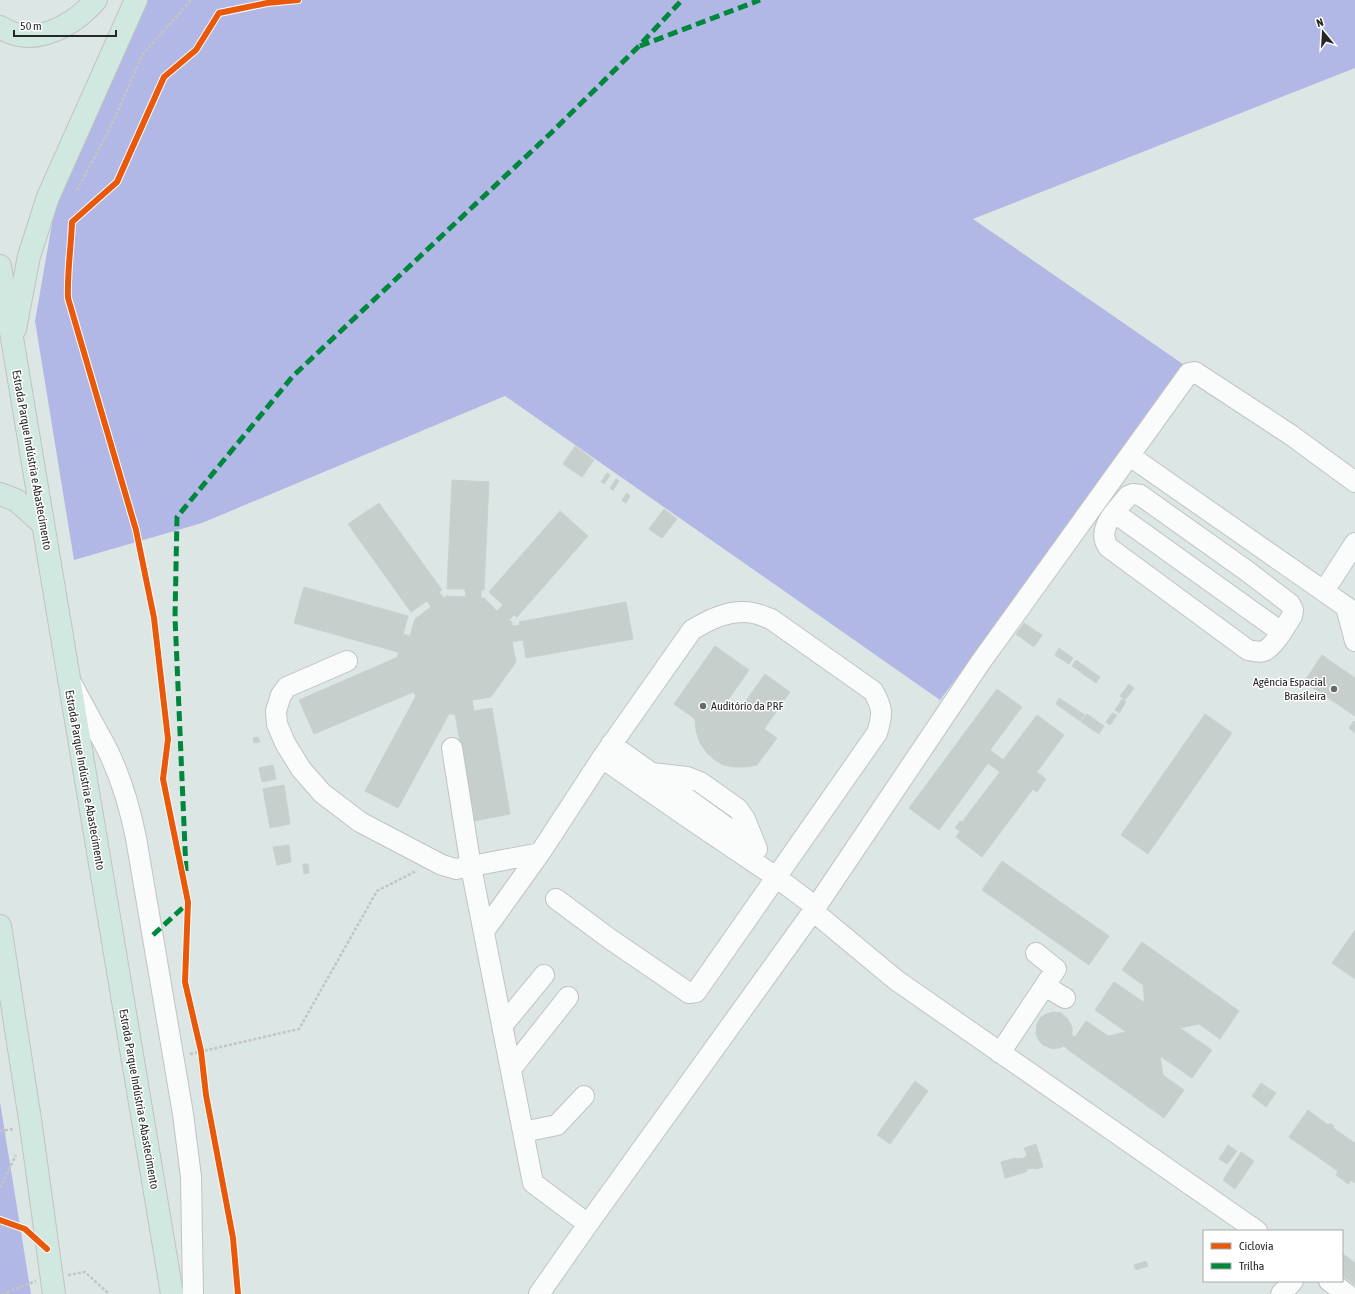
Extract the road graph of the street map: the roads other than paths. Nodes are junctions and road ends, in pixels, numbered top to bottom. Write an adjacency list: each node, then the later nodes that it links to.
1 (96, 0): 3 (highway)
2 (136, 0): 5 (highway)
3 (0, 26)
4 (0, 266): 5 (highway, Estrada Parque Indústria e Abastecimento)
5 (13, 344): 10 (highway, Estrada Parque Indústria e Abastecimento)
6 (1130, 456): 7 (lane); 12 (lane); 27 (lane)
7 (1355, 482)
8 (0, 494): 10 (highway)
9 (1115, 513): 13 (lane); 16 (lane); 16 (lane)
10 (43, 524): 19 (highway, Estrada Parque Indústria e Abastecimento)
11 (1355, 544): 14 (lane)
12 (1263, 549): 13 (lane); 14 (lane)
13 (1247, 570): 16 (lane)
14 (1324, 591): 15 (lane)
15 (1350, 610): 17 (lane)
16 (1281, 632)
17 (1355, 641)
18 (347, 661): 24 (lane)
19 (68, 676): 45 (highway, Estrada Parque Indústria e Abastecimento); 46 (lane)
20 (452, 748): 24 (lane)
21 (607, 751): 22 (lane); 23 (lane); 25 (lane)
22 (644, 777): 25 (lane); 25 (lane)
23 (540, 853): 24 (lane); 29 (lane)
24 (471, 867): 29 (lane)
25 (780, 872): 26 (lane); 27 (lane)
26 (556, 899)
27 (817, 905): 36 (lane); 40 (lane)
28 (0, 926): 44 (highway)
29 (484, 931): 35 (lane)
30 (1036, 953): 32 (lane)
31 (544, 976): 35 (lane)
32 (1045, 986): 34 (lane); 36 (lane)
33 (568, 997): 37 (lane)
34 (1065, 998)
35 (502, 1026): 37 (lane)
36 (1000, 1053): 41 (lane)
37 (511, 1069): 39 (lane)
38 (584, 1096): 39 (lane)
39 (523, 1132): 40 (lane)
40 (588, 1224): 47 (lane)
41 (1256, 1230)
42 (1293, 1282): 48 (lane)
43 (1330, 1282): 49 (lane)
44 (53, 1286)
45 (172, 1294)
46 (193, 1294)
47 (539, 1294)
48 (1281, 1294)
49 (1348, 1294)

